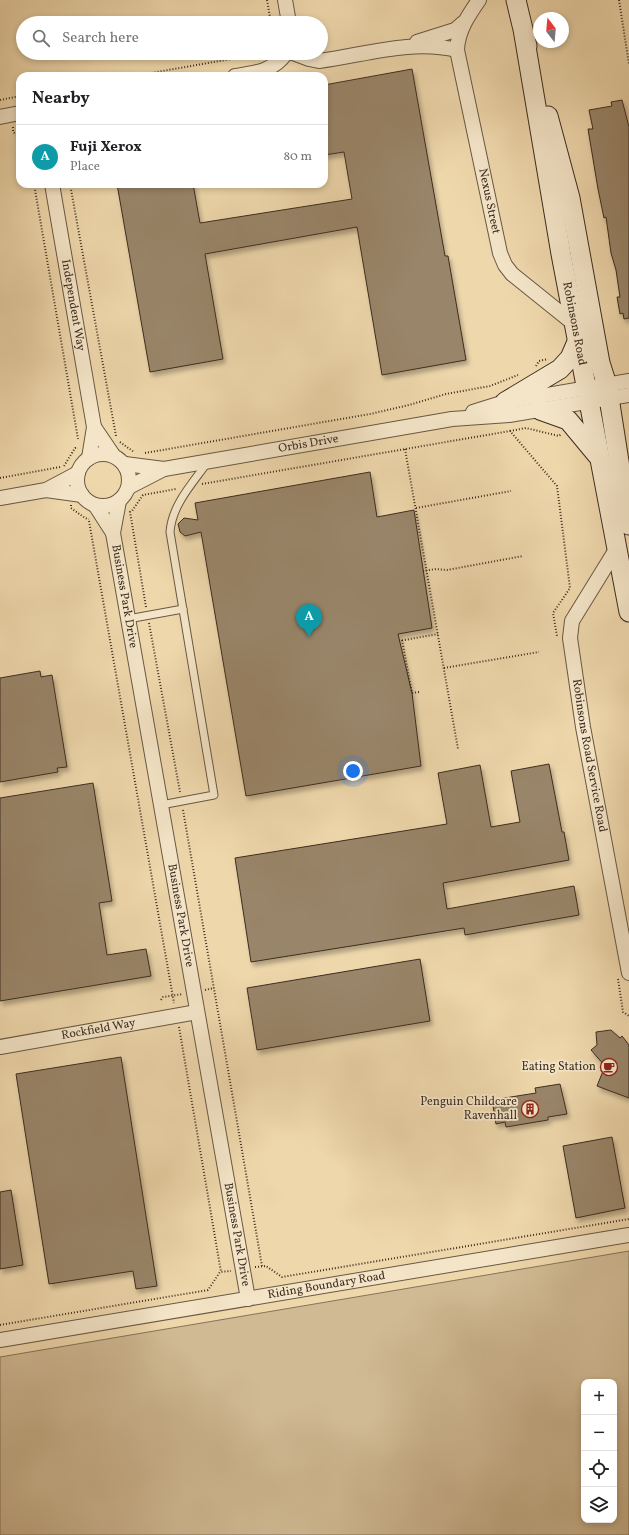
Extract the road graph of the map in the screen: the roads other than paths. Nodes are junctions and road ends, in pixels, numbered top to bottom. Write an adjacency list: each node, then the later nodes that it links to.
1 (285, 0): 4 (street)
2 (479, 0): 5 (street, Nexus Street)
3 (516, 0): 6 (main road, Robinsons Road)
4 (288, 16)
5 (463, 23): 7 (street, Nexus Street); 8 (street, Nexus Street)
6 (524, 35): 17 (main road, Robinsons Road); 20 (main road, Robinsons Road)
7 (404, 47): 8 (street, Nexus Street); 12 (street, Nexus Street)
8 (457, 50): 17 (street, Nexus Street)
9 (281, 60): 13 (street)
10 (314, 60): 11 (street, Nexus Street)
11 (325, 60)
12 (328, 60)
13 (259, 72)
14 (16, 114): 15 (street)
15 (0, 117)
16 (53, 188): 26 (street, Independent Way)
17 (573, 323): 18 (main road, Robinsons Road)
18 (577, 342): 22 (main road, Robinsons Road); 23 (main road)
19 (629, 381): 20 (street)
20 (608, 392): 21 (street); 22 (street); 40 (main road, Robinsons Road)
21 (629, 395)
22 (587, 396): 23 (street, Orbis Drive); 24 (street, Orbis Drive); 29 (main road, Robinsons Road)
23 (505, 402): 25 (street, Orbis Drive)
24 (540, 410): 25 (street, Orbis Drive); 29 (main road)
25 (452, 419): 30 (street, Orbis Drive)
26 (94, 427): 27 (street, Independent Way); 28 (street, Independent Way)
27 (87, 450): 28 (street); 33 (street)
28 (113, 455): 31 (street)
29 (598, 456): 42 (main road, Robinsons Road)
30 (209, 461): 32 (street, Orbis Drive); 43 (lane)
31 (125, 464): 32 (street, Orbis Drive); 34 (street)
32 (164, 469): 34 (street, Orbis Drive)
33 (78, 473): 35 (street); 36 (street)
34 (129, 487): 38 (street)
35 (46, 490): 36 (street); 37 (street)
36 (82, 495): 39 (street)
37 (0, 498)
38 (119, 501): 39 (street); 41 (street, Business Park Drive)
39 (95, 505): 41 (street, Business Park Drive)
40 (629, 524)
41 (114, 533): 45 (street, Business Park Drive)
42 (617, 548): 44 (main road, Robinsons Road); 47 (street, Robinsons Road Service Road)
43 (183, 609): 45 (lane); 46 (lane)
44 (629, 612)
45 (128, 619): 46 (street, Business Park Drive)
46 (161, 805): 48 (street, Business Park Drive)
47 (623, 973)
48 (197, 1012): 49 (street, Rockfield Way); 51 (street, Business Park Drive)
49 (0, 1047)
50 (629, 1235): 51 (street, Riding Boundary Road)
51 (248, 1299): 52 (street, Riding Boundary Road)
52 (0, 1340)

